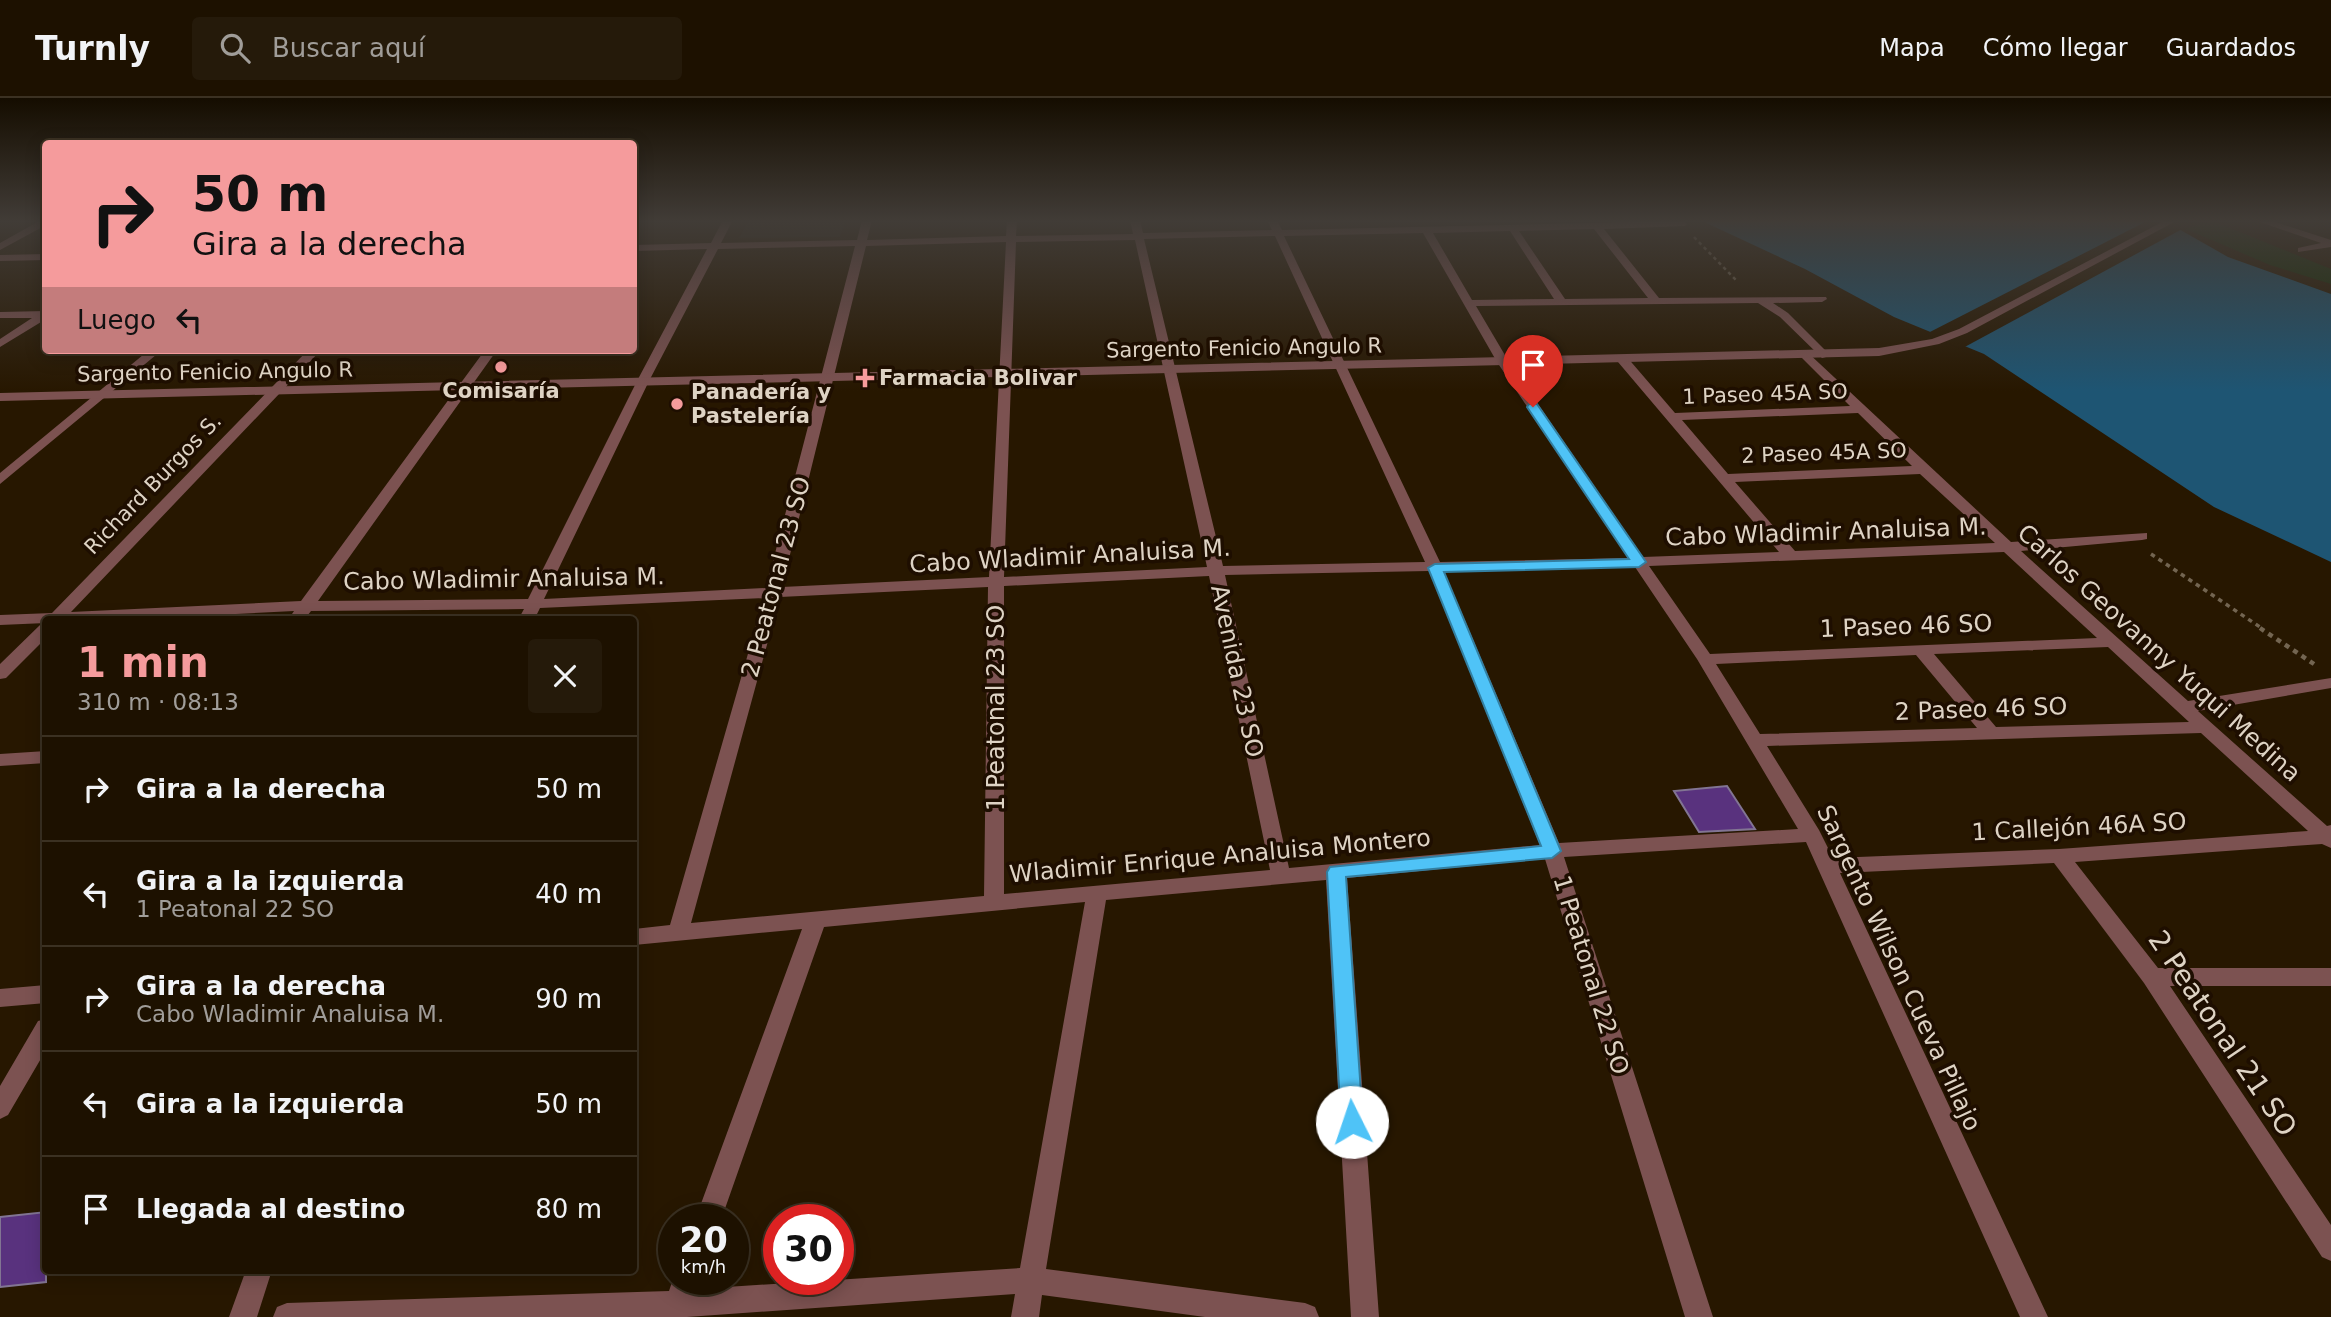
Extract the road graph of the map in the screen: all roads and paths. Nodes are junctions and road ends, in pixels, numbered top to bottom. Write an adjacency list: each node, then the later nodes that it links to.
1 (698, 277): 30 (street)
2 (853, 277): 29 (street, 2 Peatonal 23 SO)
3 (1010, 277): 28 (street, 1 Peatonal 23 SO)
4 (1148, 277): 27 (street, Avenida 23 SO)
5 (1299, 277): 26 (street, 1 Peatonal 22 SO)
6 (1452, 277): 15 (street, Sargento Wilson Cueva Pillajo)
7 (1545, 277): 14 (street)
8 (1637, 277): 13 (street)
9 (1734, 277): 11 (path)
10 (2065, 277): 23 (street, Sargento Fenicio Angulo R)
11 (1759, 299): 12 (street); 13 (street); 23 (street, Carlos Geovanny Yuqui Medina)
12 (1822, 299)
13 (1656, 301): 14 (street)
14 (1562, 302): 15 (street)
15 (1467, 303): 25 (street, Sargento Wilson Cueva Pillajo)
16 (42, 314): 17 (street)
17 (0, 315)
18 (42, 316): 19 (street)
19 (0, 344)
20 (151, 354): 33 (street)
21 (311, 354): 32 (street, Richard Burgos S.)
22 (488, 354): 31 (street)
23 (1813, 354): 24 (street, Sargento Fenicio Angulo R); 35 (street, Carlos Geovanny Yuqui Medina)
24 (1622, 359): 25 (street, Sargento Fenicio Angulo R); 36 (street)
25 (1503, 362): 26 (street, Sargento Fenicio Angulo R); 43 (street, Sargento Wilson Cueva Pillajo)
26 (1340, 365): 27 (street, Sargento Fenicio Angulo R); 44 (street, 1 Peatonal 22 SO)
27 (1170, 369): 28 (street, Sargento Fenicio Angulo R); 45 (street, Avenida 23 SO)
28 (1007, 373): 29 (street, Sargento Fenicio Angulo R); 46 (street, 1 Peatonal 23 SO)
29 (828, 377): 30 (street, Sargento Fenicio Angulo R); 47 (street, 2 Peatonal 23 SO)
30 (643, 382): 31 (street, Sargento Fenicio Angulo R); 48 (street)
31 (466, 386): 32 (street, Sargento Fenicio Angulo R); 49 (street)
32 (275, 390): 33 (street, Sargento Fenicio Angulo R); 50 (street, Richard Burgos S.)
33 (101, 394): 34 (street, Sargento Fenicio Angulo R); 39 (street)
34 (0, 397)
35 (1861, 409): 36 (street, 1 Paseo 45A SO); 37 (street, Carlos Geovanny Yuqui Medina)
36 (1671, 416): 38 (street)
37 (1923, 470): 38 (street, 2 Paseo 45A SO); 41 (street, Carlos Geovanny Yuqui Medina)
38 (1726, 478): 42 (street)
39 (0, 480)
40 (2135, 536): 41 (street, Cabo Wladimir Analuisa M.); 59 (path)
41 (2009, 547): 42 (street, Cabo Wladimir Analuisa M.); 56 (street, Carlos Geovanny Yuqui Medina)
42 (1791, 556): 43 (street, Cabo Wladimir Analuisa M.)
43 (1639, 562): 44 (street, Cabo Wladimir Analuisa M.); 58 (street, Sargento Wilson Cueva Pillajo)
44 (1435, 568): 45 (street, Cabo Wladimir Analuisa M.); 70 (street, 1 Peatonal 22 SO)
45 (1216, 571): 46 (street, Cabo Wladimir Analuisa M.); 74 (street, Avenida 23 SO)
46 (996, 582): 47 (street, Cabo Wladimir Analuisa M.); 76 (street, 1 Peatonal 23 SO)
47 (773, 593): 48 (street, Cabo Wladimir Analuisa M.); 78 (street, 2 Peatonal 23 SO)
48 (534, 604): 49 (street, Cabo Wladimir Analuisa M.); 52 (street)
49 (300, 613): 51 (street, Cabo Wladimir Analuisa M.)
50 (58, 616)
51 (217, 616)
52 (528, 616)
53 (0, 620): 54 (street, Cabo Wladimir Analuisa M.)
54 (42, 622)
55 (42, 632): 60 (street, Richard Burgos S.)
56 (2110, 642): 57 (street, 1 Paseo 46 SO); 62 (street, Carlos Geovanny Yuqui Medina)
57 (1921, 650): 58 (street, 1 Paseo 46 SO); 64 (street)
58 (1704, 659): 65 (street, Sargento Wilson Cueva Pillajo)
59 (2320, 668)
60 (0, 674)
61 (2331, 682): 62 (street)
62 (2186, 707): 63 (street, Carlos Geovanny Yuqui Medina)
63 (2209, 727): 64 (street, 2 Paseo 46 SO); 69 (street, Carlos Geovanny Yuqui Medina)
64 (1991, 733): 65 (street, 2 Paseo 46 SO)
65 (1756, 740): 68 (street, Sargento Wilson Cueva Pillajo)
66 (42, 757): 67 (street)
67 (0, 760)
68 (1812, 835): 70 (street, Wladimir Enrique Analuisa Montero); 72 (street, Sargento Wilson Cueva Pillajo)
69 (2329, 837): 71 (street, 1 Callejón 46A SO)
70 (1552, 851): 73 (street, Wladimir Enrique Analuisa Montero); 96 (street, 1 Peatonal 22 SO)
71 (2059, 856): 72 (street, 1 Callejón 46A SO); 80 (street, 2 Peatonal 21 SO)
72 (1828, 866): 97 (street, Sargento Wilson Cueva Pillajo)
73 (1336, 872): 74 (street, Wladimir Enrique Analuisa Montero); 95 (street)
74 (1281, 876): 75 (street, Wladimir Enrique Analuisa Montero)
75 (1097, 894): 76 (street, Wladimir Enrique Analuisa Montero); 89 (street)
76 (994, 903): 77 (street, Wladimir Enrique Analuisa Montero)
77 (816, 920): 78 (street, Wladimir Enrique Analuisa Montero); 86 (street)
78 (678, 933): 79 (street, Wladimir Enrique Analuisa Montero)
79 (637, 937)
80 (2152, 976): 81 (street); 87 (street, 2 Peatonal 21 SO)
81 (2331, 977)
82 (42, 994): 83 (street)
83 (0, 998)
84 (42, 1035): 85 (street)
85 (0, 1108)
86 (714, 1204)
87 (2331, 1248)
88 (258, 1274): 91 (street)
89 (1031, 1280): 90 (street); 93 (street); 94 (street)
90 (679, 1300): 92 (street)
91 (243, 1317)
92 (287, 1317)
93 (1025, 1317)
94 (1305, 1317)
95 (1365, 1317)
96 (1699, 1317)
97 (2034, 1317)

